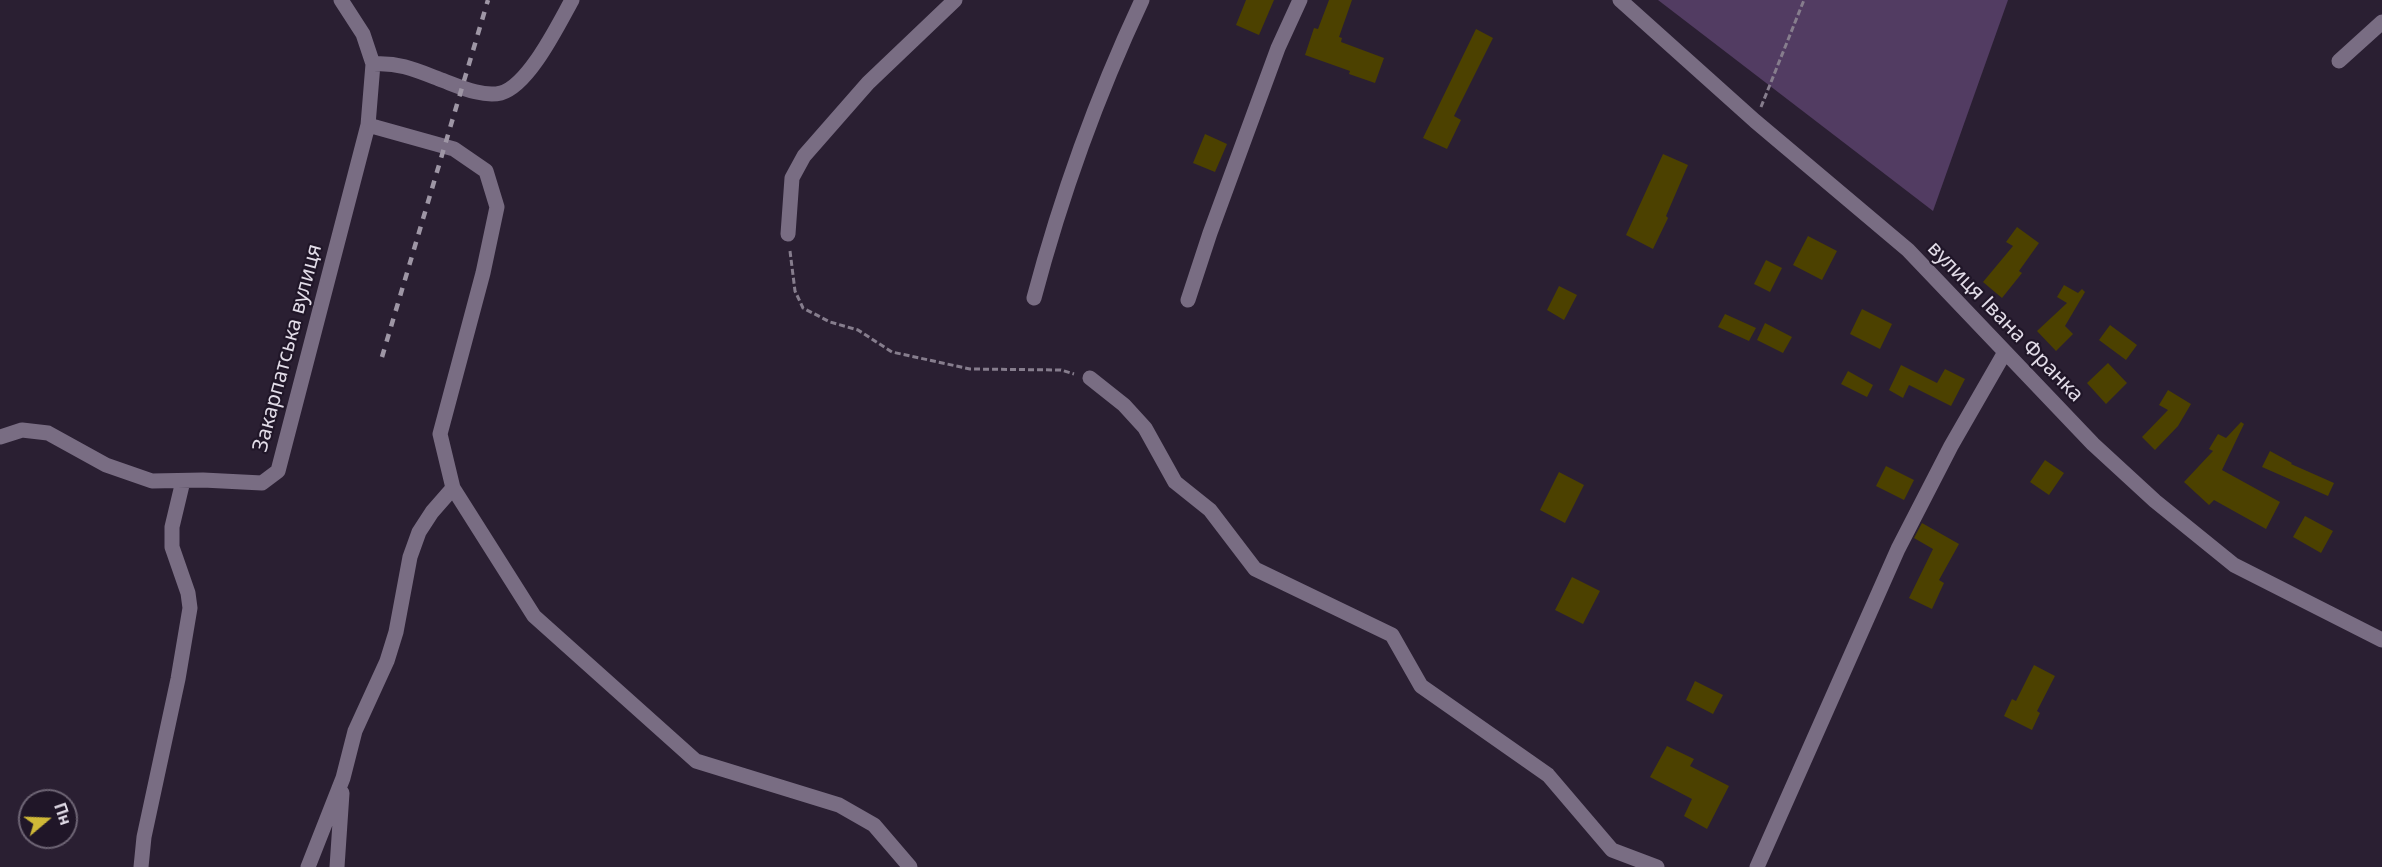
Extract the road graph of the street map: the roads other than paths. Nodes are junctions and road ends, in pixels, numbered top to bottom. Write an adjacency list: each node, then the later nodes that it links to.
1 (341, 0): 9 (street)
2 (572, 0): 9 (street)
3 (954, 0): 11 (street)
4 (1142, 0): 12 (street)
5 (1300, 0): 13 (street)
6 (1620, 0): 14 (street, вулиця Івана Франка)
7 (2382, 22): 8 (street)
8 (2339, 61)
9 (373, 64): 10 (street, Закарпатська вулиця)
10 (368, 125): 17 (street, Закарпатська вулиця); 18 (street)
11 (788, 234)
12 (1034, 298)
13 (1188, 300)
14 (2006, 352): 19 (street, вулиця Івана Франка); 26 (street)
15 (1090, 378): 25 (street)
16 (0, 437): 17 (street, Закарпатська вулиця)
17 (183, 481): 21 (street)
18 (453, 488): 20 (street); 24 (street)
19 (2382, 640)
20 (343, 778): 22 (street); 23 (street)
21 (141, 867)
22 (308, 867)
23 (336, 867)
24 (910, 867)
25 (1656, 867)
26 (1756, 867)

